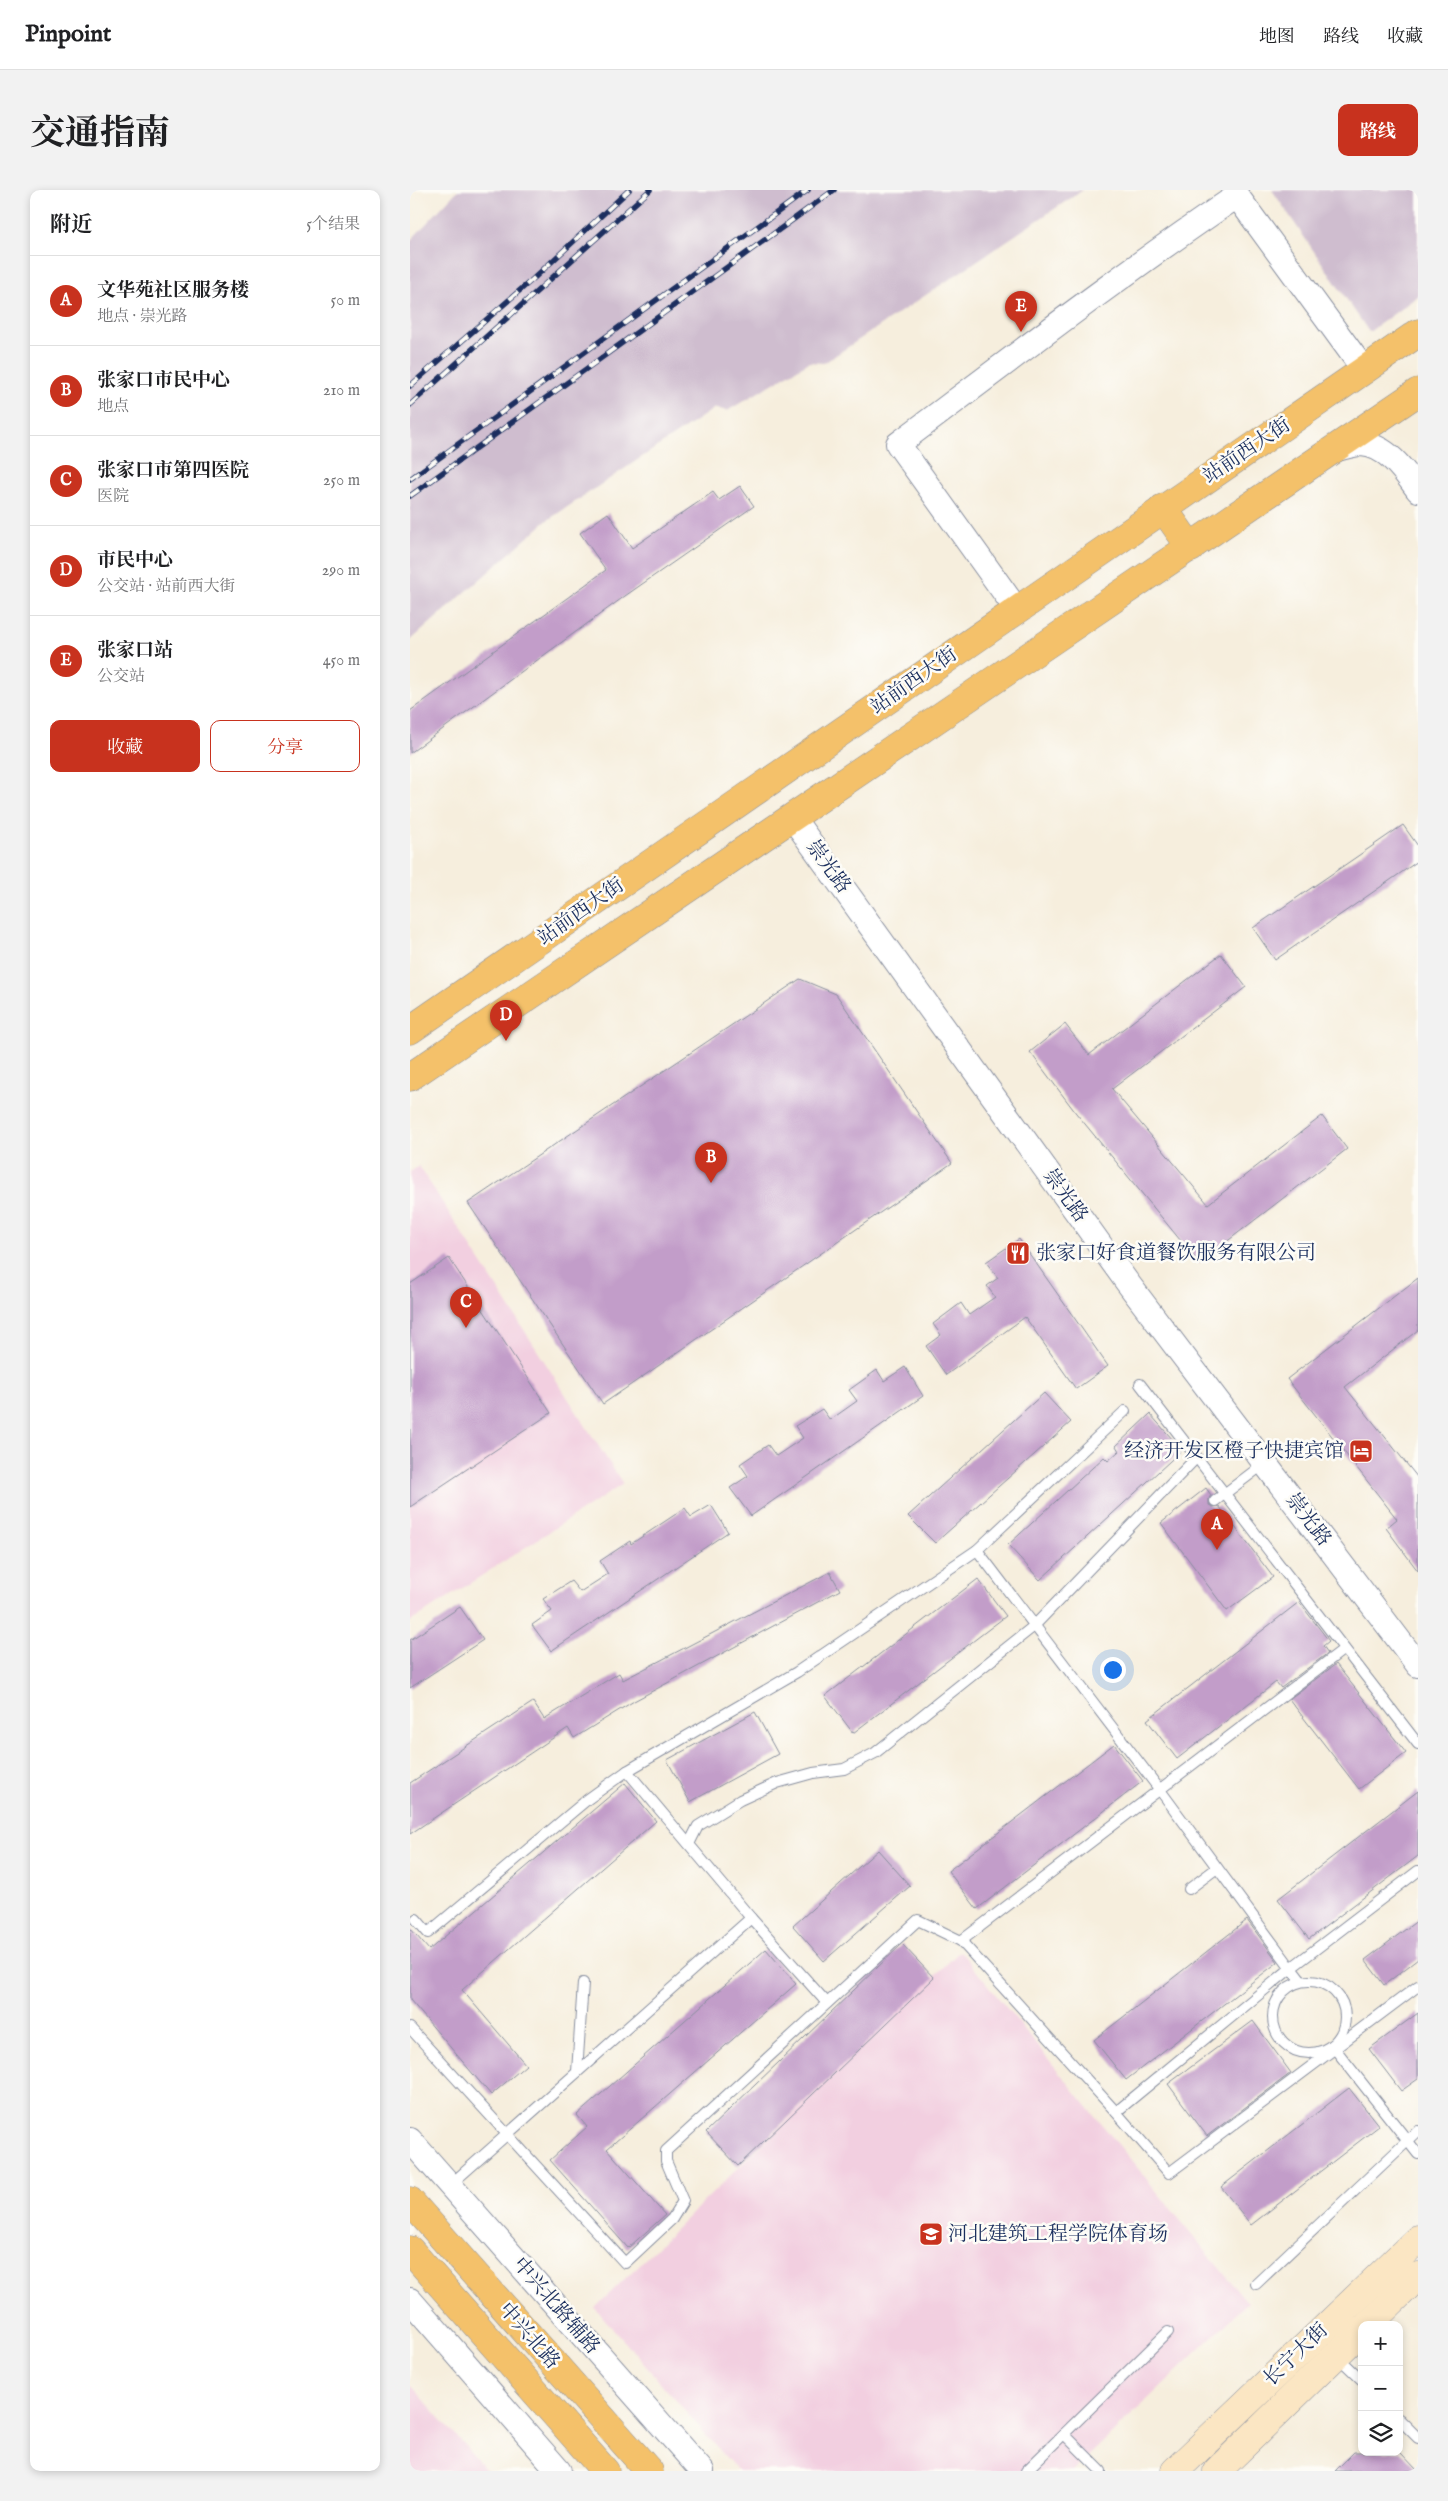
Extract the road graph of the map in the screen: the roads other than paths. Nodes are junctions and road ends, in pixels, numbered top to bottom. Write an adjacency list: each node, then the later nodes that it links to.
1 (1418, 333): 2 (main road, 站前西大街)
2 (1364, 370): 6 (main road, 站前西大街); 8 (street)
3 (1418, 392): 4 (main road, 站前西大街)
4 (1332, 451): 5 (street); 7 (main road, 站前西大街)
5 (1418, 490)
6 (1163, 508): 7 (main road); 8 (main road, 站前西大街)
7 (1190, 548): 9 (main road, 站前西大街)
8 (1017, 610): 10 (main road, 站前西大街)
9 (792, 817): 11 (main road, 站前西大街); 15 (street, 崇光路)
10 (410, 1030)
11 (410, 1077)
12 (1140, 1384): 14 (lane)
13 (1125, 1411): 18 (lane)
14 (1196, 1457): 16 (lane); 19 (lane)
15 (1265, 1463): 16 (lane); 21 (street, 崇光路)
16 (1224, 1493): 17 (lane); 20 (lane)
17 (1215, 1501)
18 (977, 1550): 19 (lane); 23 (lane)
19 (1034, 1626): 24 (lane); 25 (lane)
20 (1344, 1649): 22 (lane); 24 (lane)
21 (1418, 1665)
22 (1418, 1744)
23 (627, 1771): 25 (lane); 30 (lane)
24 (1160, 1790): 26 (lane); 31 (lane)
25 (689, 1844): 29 (lane)
26 (1217, 1868): 28 (lane); 32 (lane)
27 (1416, 1876): 32 (lane)
28 (1189, 1889)
29 (751, 1918): 36 (lane); 39 (lane)
30 (416, 1919)
31 (961, 1941): 36 (lane); 40 (lane)
32 (1291, 1968): 33 (lane); 40 (lane)
33 (1301, 1981): 38 (lane); 38 (lane)
34 (583, 1983): 39 (lane)
35 (1418, 1986): 38 (lane)
36 (827, 2003): 42 (lane)
37 (410, 2028): 42 (lane)
38 (1333, 2047): 40 (lane); 44 (lane)
39 (577, 2072): 42 (lane)
40 (1116, 2112)
41 (1418, 2131): 44 (lane)
42 (507, 2134): 46 (lane)
43 (410, 2140): 46 (street, 中兴北路辅路)
44 (1408, 2141): 45 (lane); 51 (lane)
45 (1418, 2154)
46 (450, 2185): 64 (street, 中兴北路辅路)
47 (410, 2201): 63 (main road, 中兴北路)
48 (1418, 2239): 67 (main road, 长宁大街)
49 (410, 2250): 62 (main road, 中兴北路)
50 (1418, 2276): 53 (main road)
51 (1256, 2284)
52 (410, 2300): 61 (street)
53 (1372, 2321)
54 (1168, 2332): 59 (lane)
55 (1358, 2334): 56 (main road, 长宁大街)
56 (1337, 2355): 57 (lane); 68 (main road, 长宁大街)
57 (1358, 2376)
58 (1403, 2422): 60 (lane)
59 (1064, 2434): 65 (lane); 66 (lane)
60 (1418, 2438)
61 (558, 2471)
62 (605, 2471)
63 (649, 2471)
64 (702, 2471)
65 (1026, 2471)
66 (1101, 2471)
67 (1175, 2471)
68 (1217, 2471)

